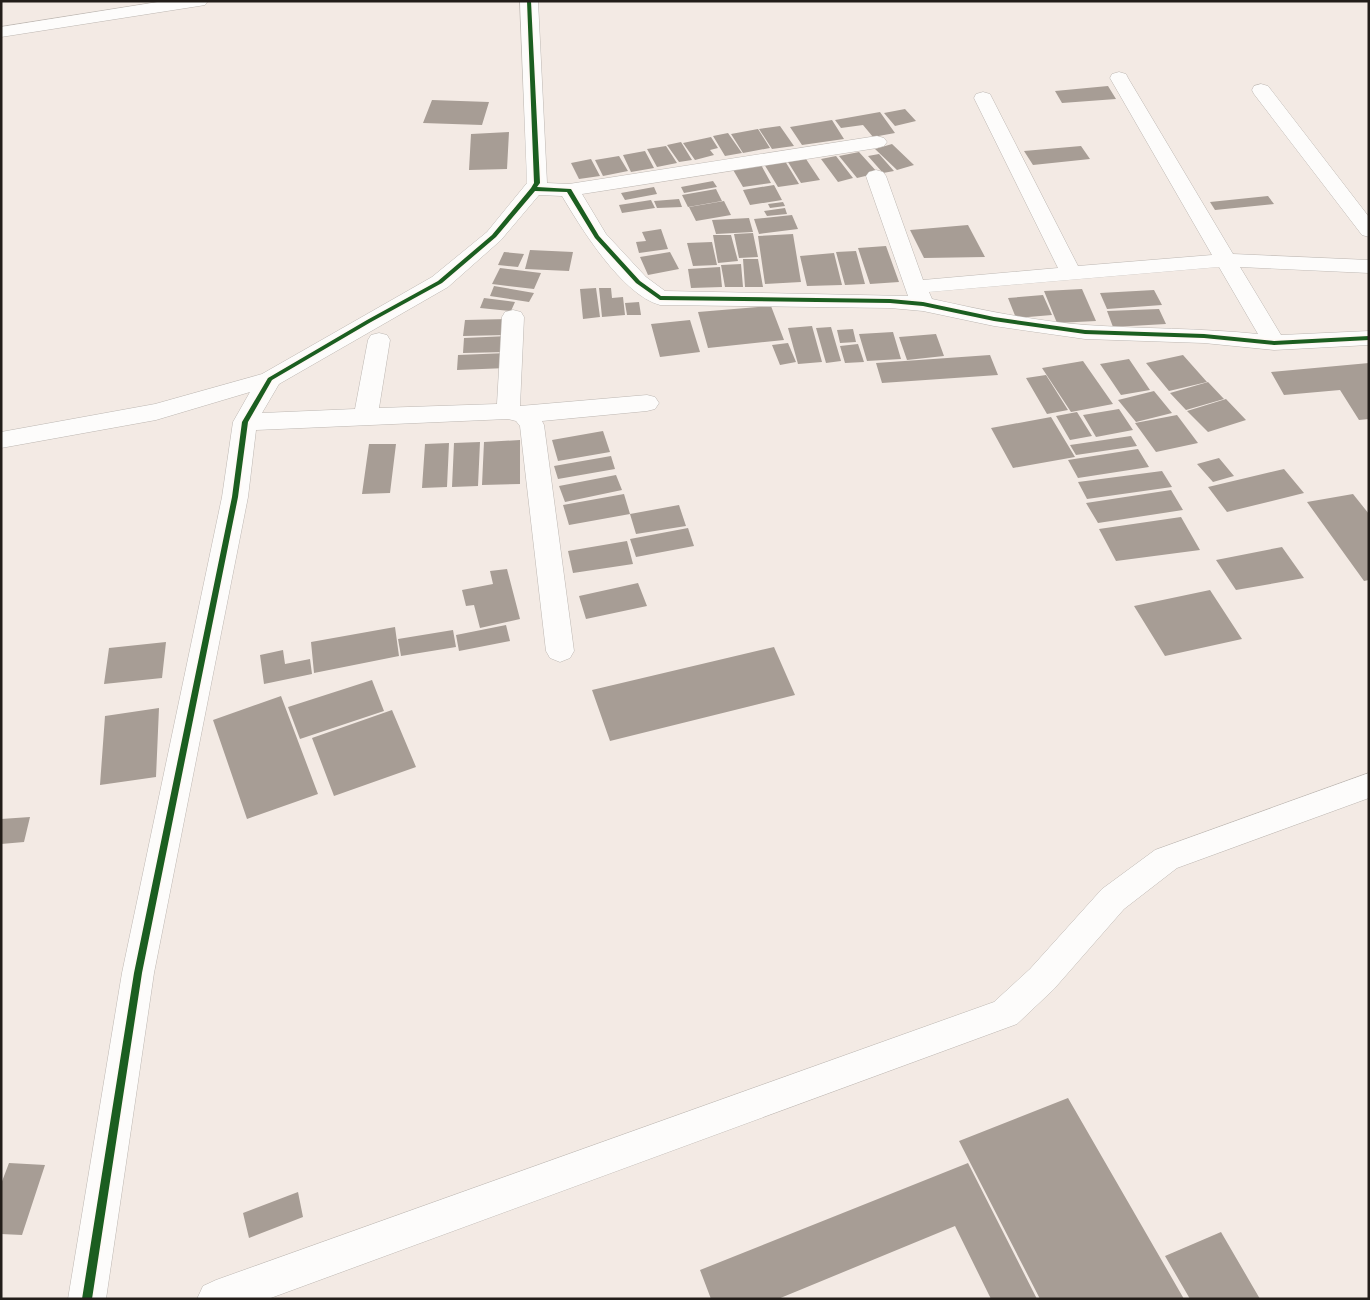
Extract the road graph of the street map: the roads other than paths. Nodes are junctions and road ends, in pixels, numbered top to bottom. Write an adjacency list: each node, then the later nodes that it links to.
1 (198, 1): 3 (street)
2 (529, 1): 9 (street)
3 (1, 32)
4 (1119, 78): 12 (street)
5 (1261, 90): 11 (street)
6 (982, 98): 14 (street)
7 (877, 142): 10 (street)
8 (876, 176): 15 (street)
9 (533, 189): 10 (street); 20 (street)
10 (569, 190): 15 (street)
11 (1369, 231)
12 (1227, 260): 13 (street); 14 (street); 19 (street)
13 (1369, 267)
14 (1071, 273): 15 (street)
15 (919, 296): 19 (street)
16 (513, 318): 22 (street)
17 (1369, 338): 19 (street)
18 (379, 340): 23 (street)
19 (1274, 343)
20 (270, 379): 24 (street); 25 (street)
21 (647, 403): 22 (street)
22 (516, 413): 23 (street); 26 (street)
23 (366, 417): 24 (street)
24 (245, 422): 28 (street)
25 (1, 440)
26 (560, 651)
27 (1369, 785): 29 (street)
28 (87, 1299)
29 (216, 1299)

